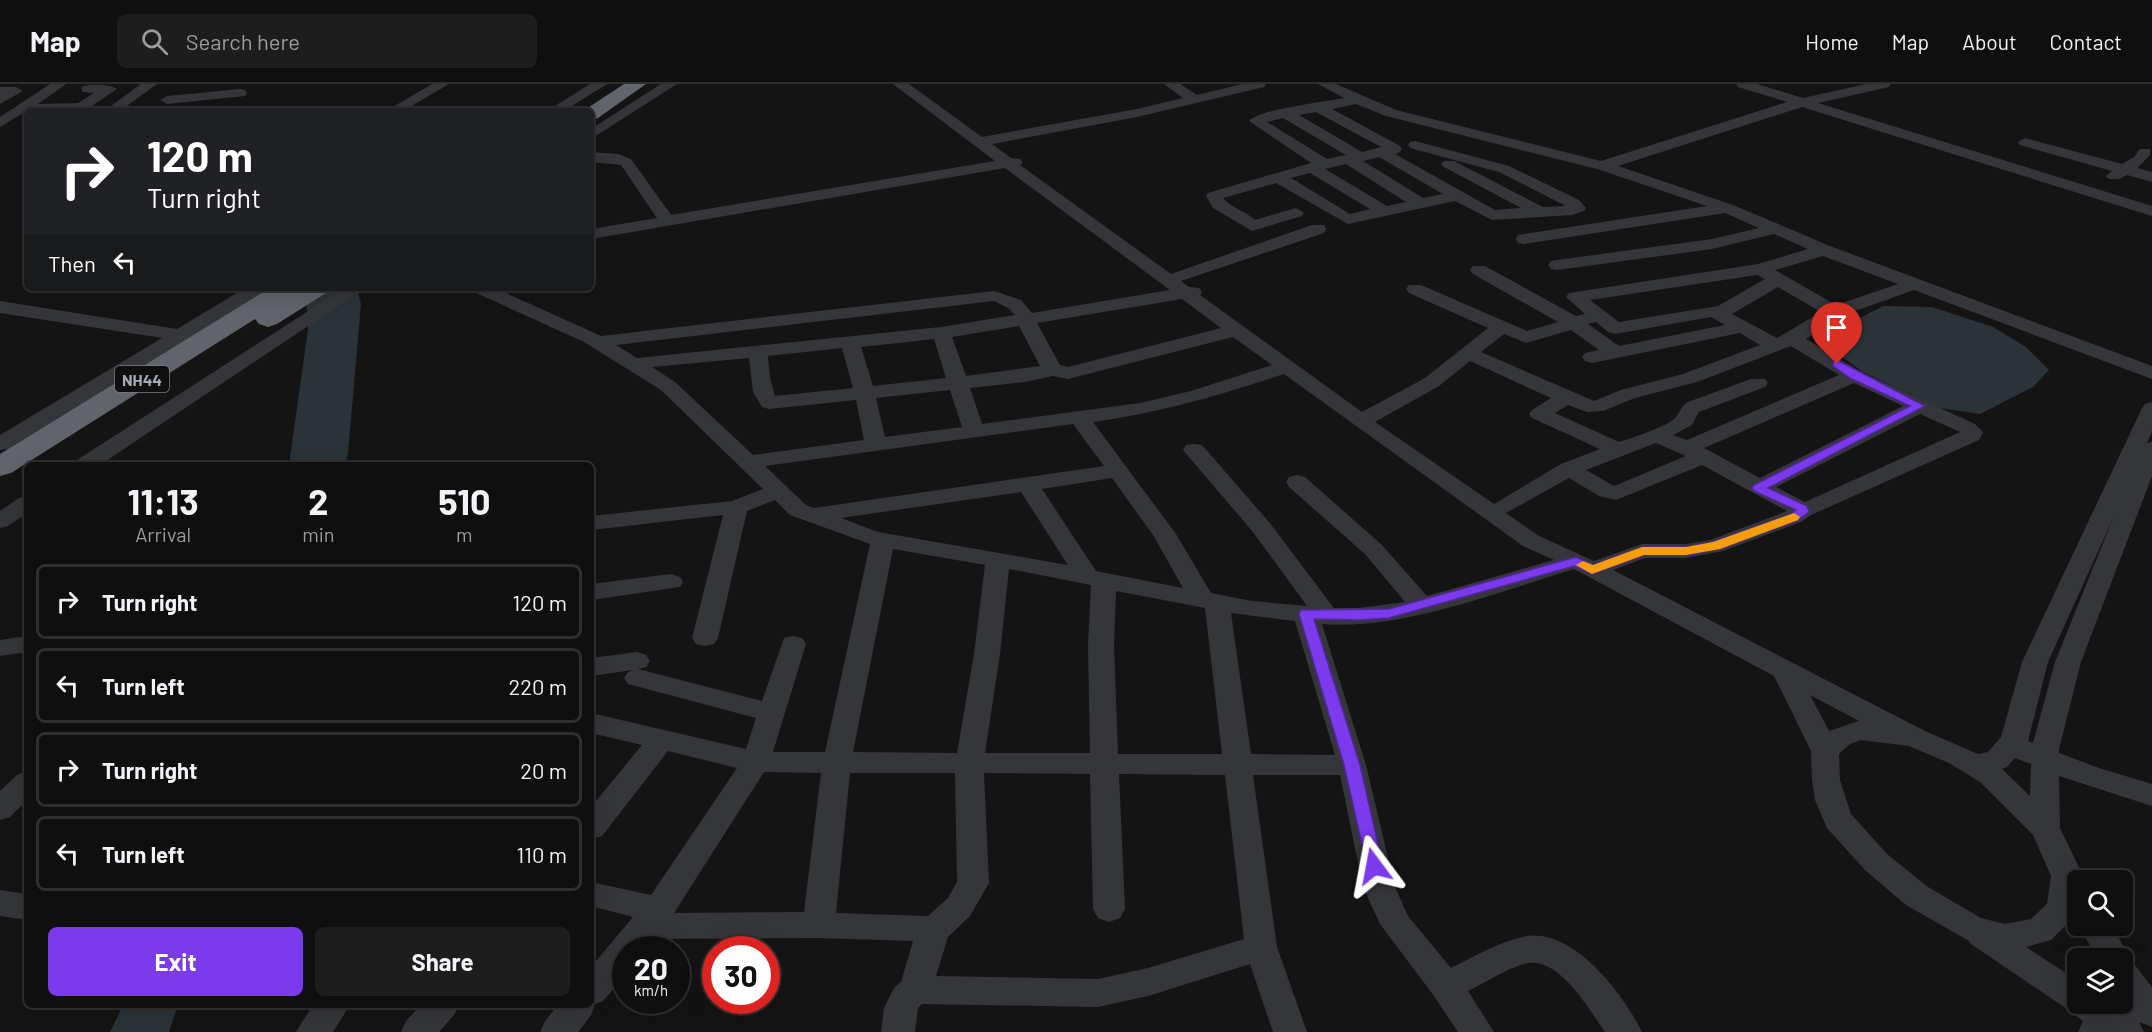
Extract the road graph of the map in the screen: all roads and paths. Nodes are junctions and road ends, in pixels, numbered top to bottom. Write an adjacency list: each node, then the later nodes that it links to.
1 (59, 84): 25 (street)
2 (150, 84): 27 (street)
3 (192, 84): 20 (street); 20 (street)
4 (442, 84): 28 (street)
5 (600, 84): 29 (street)
6 (616, 84): 30 (highway)
7 (638, 84): 32 (highway)
8 (670, 84): 35 (street)
9 (900, 84): 37 (street)
10 (920, 84): 37 (street)
11 (1171, 84): 21 (street)
12 (1259, 84): 21 (street)
13 (1325, 84): 22 (street)
14 (1743, 84): 23 (street)
15 (1884, 84): 17 (street)
16 (1811, 88): 17 (street)
17 (1837, 89): 23 (street)
18 (94, 90): 26 (street)
19 (240, 93): 20 (street)
20 (209, 96)
21 (1196, 100): 37 (street)
22 (1356, 100): 24 (street); 36 (street)
23 (1799, 103): 47 (street); 50 (street)
24 (1318, 107): 33 (street); 41 (street)
25 (24, 108)
26 (70, 108)
27 (115, 108)
28 (399, 108)
29 (559, 108)
30 (578, 108)
31 (23, 109): 34 (street)
32 (594, 112)
33 (1285, 113): 43 (street); 46 (street)
34 (3, 119)
35 (594, 133)
36 (1470, 133): 40 (street); 47 (street)
37 (987, 140): 45 (street)
38 (2025, 141): 44 (street)
39 (2069, 142): 44 (street)
40 (1418, 146): 41 (street); 57 (street); 57 (street)
41 (1388, 151): 43 (street); 52 (street)
42 (594, 157): 60 (street)
43 (1354, 158): 46 (street); 53 (street)
44 (2135, 161): 49 (street); 50 (street)
45 (1017, 162): 60 (street); 72 (street)
46 (1318, 166): 48 (street); 56 (street)
47 (1602, 166): 54 (street)
48 (1278, 177): 51 (street); 59 (street)
49 (2152, 177)
50 (2092, 192): 55 (street)
51 (1304, 193): 56 (street); 59 (street)
52 (1459, 195): 53 (street); 57 (street)
53 (1421, 204): 56 (street)
54 (1727, 208): 63 (street); 65 (street)
55 (2152, 211)
56 (1386, 212)
57 (1540, 212)
58 (1296, 213): 59 (street)
59 (1241, 216)
60 (667, 221): 64 (street)
61 (1505, 225): 65 (street)
62 (1318, 228): 72 (street)
63 (1776, 229): 66 (street); 67 (street)
64 (594, 233)
65 (1524, 239): 67 (street)
66 (1824, 250): 68 (street); 71 (street)
67 (1557, 265): 77 (street)
68 (1760, 268): 70 (street); 77 (street)
69 (1479, 270): 87 (street)
70 (1779, 279): 82 (street); 83 (street)
71 (1914, 284): 82 (street); 104 (street)
72 (1188, 287): 86 (street); 90 (street); 113 (street)
73 (1415, 289): 88 (street)
74 (308, 291): 78 (highway, NH44)
75 (338, 291): 78 (street)
76 (486, 291): 94 (street)
77 (1591, 294): 84 (street)
78 (283, 300): 79 (highway); 122 (highway, NH44); 123 (highway, NH44); 124 (street)
79 (230, 305): 93 (street)
80 (0, 308): 93 (street)
81 (902, 308): 86 (street); 92 (street); 94 (street)
82 (1834, 312): 96 (street)
83 (1720, 313): 84 (street); 89 (street)
84 (1599, 315): 87 (street)
85 (0, 318): 93 (street)
86 (1026, 321): 91 (street); 103 (street)
87 (1574, 323): 88 (street); 98 (street)
88 (1501, 327): 99 (street)
89 (1743, 327): 96 (street); 98 (street)
90 (1236, 330): 102 (street); 103 (street)
91 (941, 333): 92 (street); 106 (street)
92 (909, 336): 95 (street)
93 (174, 339): 116 (street)
94 (596, 342): 101 (street)
95 (850, 342): 97 (street); 108 (street)
96 (1784, 342): 105 (street); 109 (street)
97 (758, 351): 101 (street); 108 (street)
98 (1615, 352): 100 (street)
99 (1467, 353): 109 (street); 113 (street)
100 (1592, 357)
101 (634, 365): 125 (street)
102 (1287, 367): 112 (street); 113 (street)
103 (1050, 369): 106 (street)
104 (2152, 372)
105 (1854, 375): 110 (street); 121 (street)
106 (957, 382): 108 (street); 114 (street)
107 (1758, 383): 115 (street)
108 (865, 393): 117 (street)
109 (1567, 397): 120 (street)
110 (1919, 406): 132 (street); 136 (street)
111 (2152, 408): 159 (street)
112 (1078, 416): 114 (street); 127 (street)
113 (1366, 418): 135 (street); 142 (street)
114 (974, 431): 117 (street)
115 (1656, 436): 120 (street); 121 (street)
116 (0, 444)
117 (876, 444): 125 (street)
118 (2152, 448): 161 (street)
119 (1194, 450): 148 (street)
120 (1619, 450): 126 (street)
121 (1695, 453): 126 (street); 132 (street)
122 (42, 462)
123 (44, 462)
124 (89, 462)
125 (747, 462): 133 (street)
126 (1569, 470): 135 (street)
127 (1117, 471): 131 (street); 146 (street)
128 (24, 476): 130 (highway, NH44)
129 (1296, 482): 147 (street)
130 (10, 485): 138 (street)
131 (1028, 485): 137 (street); 143 (street)
132 (1758, 488): 136 (street)
133 (778, 491): 134 (street); 137 (street)
134 (736, 507): 139 (street); 149 (street)
135 (1503, 507): 142 (street)
136 (1803, 509): 142 (street)
137 (811, 515): 140 (street)
138 (0, 521)
139 (594, 523)
140 (883, 540): 141 (street); 163 (street)
141 (998, 561): 143 (street); 164 (street)
142 (1579, 563): 147 (street); 154 (street)
143 (1096, 579): 146 (street); 165 (street)
144 (671, 582): 145 (street)
145 (594, 592)
146 (1210, 601): 148 (street); 166 (street)
147 (1422, 606): 148 (street)
148 (1316, 615): 167 (street)
149 (705, 638)
150 (24, 644): 152 (street)
151 (793, 644): 155 (street)
152 (0, 648)
153 (594, 668): 155 (street)
154 (1784, 669): 157 (street); 160 (street)
155 (771, 713): 162 (street)
156 (594, 724): 158 (street)
157 (1913, 737): 160 (street); 168 (street)
158 (662, 740): 162 (street); 172 (street)
159 (2010, 746): 161 (street); 168 (street)
160 (1825, 751): 183 (street)
161 (2045, 759): 170 (street); 173 (street)
162 (756, 762): 163 (street); 180 (street)
163 (837, 762): 164 (street); 181 (street)
164 (969, 763): 165 (street); 182 (street)
165 (1105, 764): 166 (street); 179 (street)
166 (1237, 765): 167 (street); 184 (street)
167 (1352, 765): 185 (street)
168 (1974, 765): 173 (street)
169 (24, 785): 171 (street)
170 (2152, 795)
171 (0, 809)
172 (594, 824)
173 (2045, 828): 174 (street)
174 (2067, 875)
175 (594, 895): 180 (street)
176 (2067, 898): 183 (street)
177 (0, 903): 178 (street)
178 (24, 907)
179 (1110, 909)
180 (652, 918): 181 (street); 186 (street)
181 (819, 925): 182 (street)
182 (935, 929): 187 (street)
183 (1973, 929): 188 (street)
184 (1261, 947): 187 (street); 198 (street)
185 (1446, 986): 199 (street); 200 (street)
186 (594, 987)
187 (916, 990): 197 (street)
188 (2067, 992)
189 (2138, 995): 193 (street)
190 (331, 1008): 194 (street)
191 (439, 1008): 195 (street)
192 (577, 1008): 196 (street)
193 (2104, 1022)
194 (313, 1032)
195 (418, 1032)
196 (557, 1032)
197 (898, 1032)
198 (1290, 1032)
199 (1477, 1032)
200 (1625, 1032)

